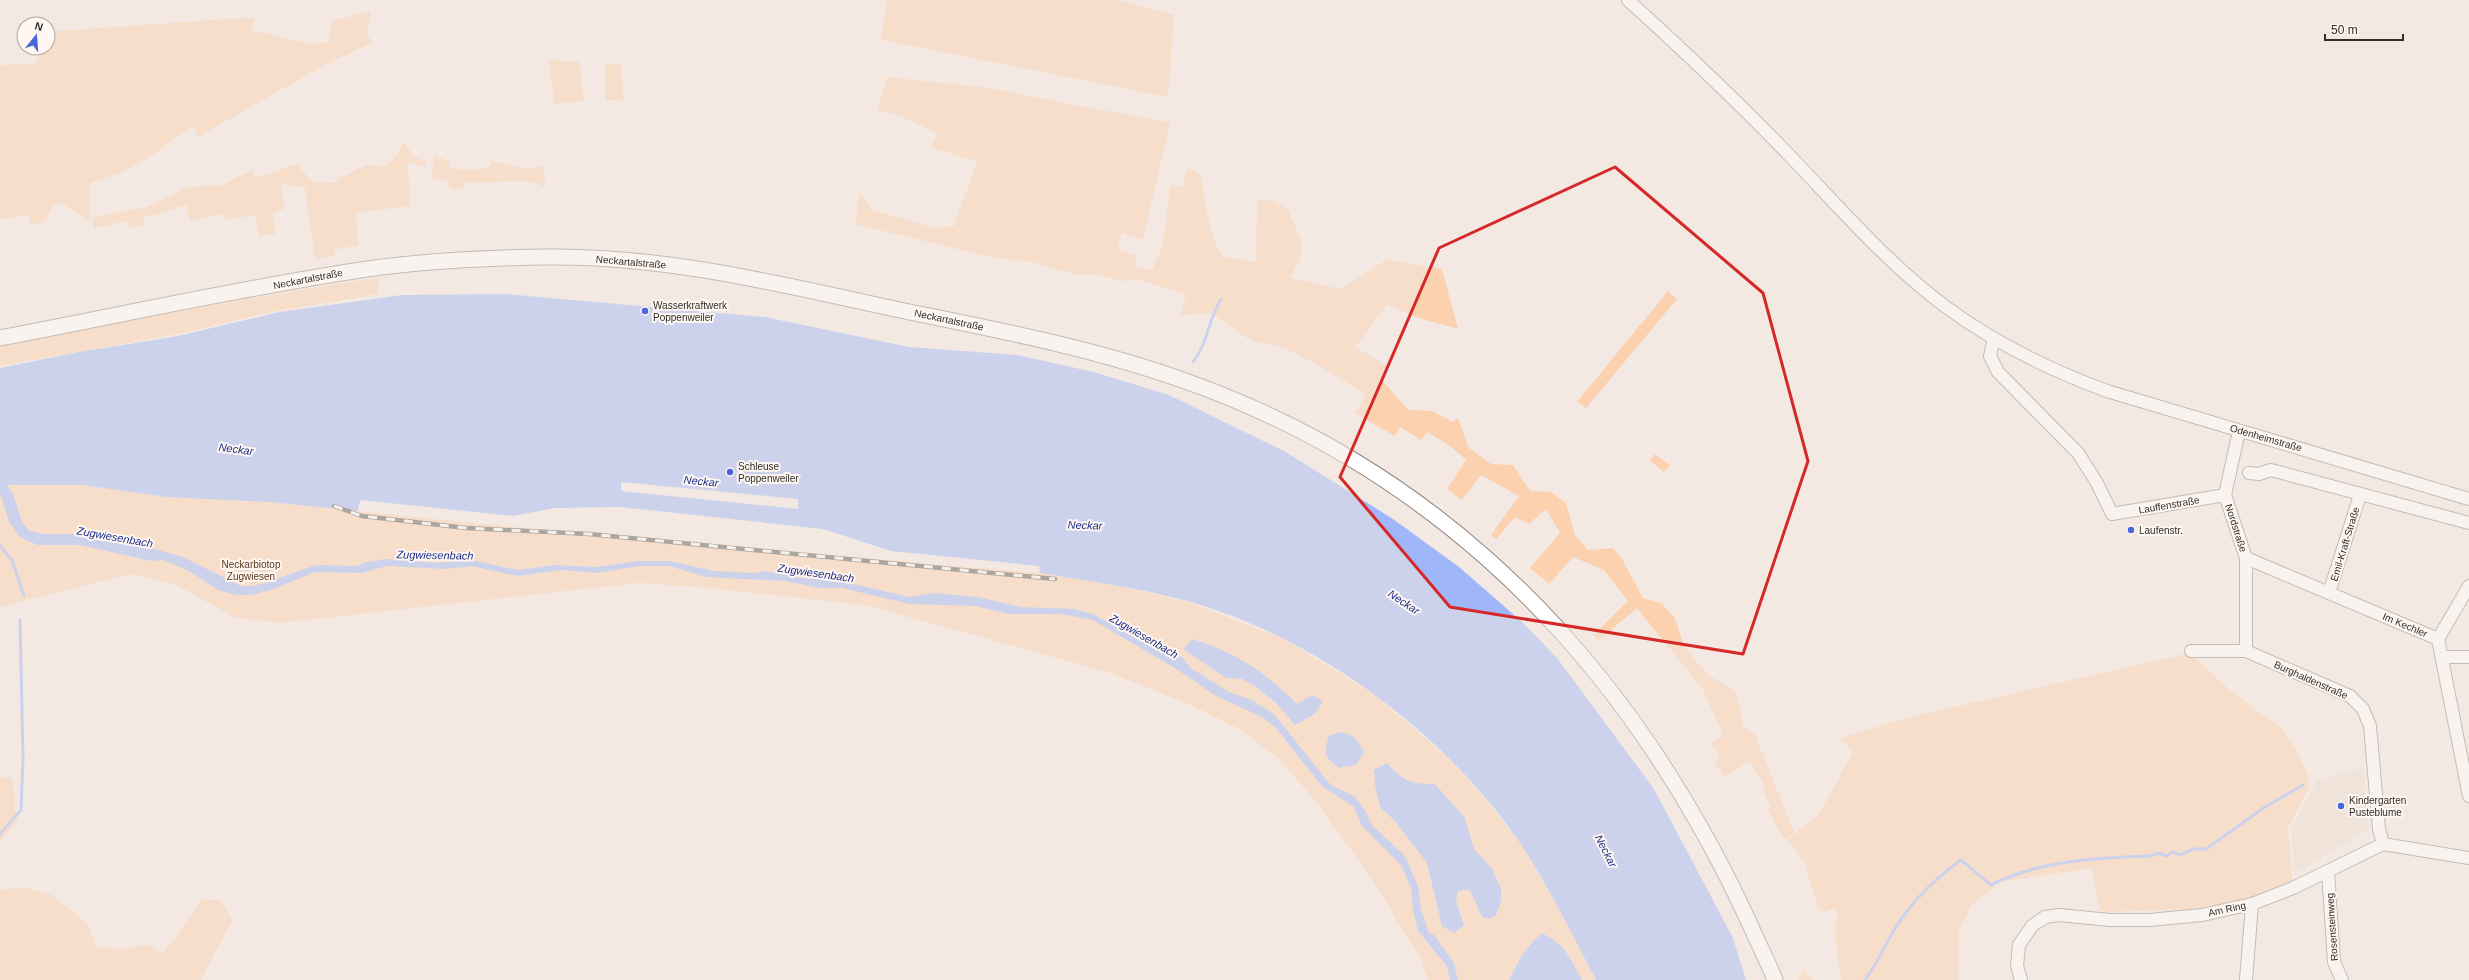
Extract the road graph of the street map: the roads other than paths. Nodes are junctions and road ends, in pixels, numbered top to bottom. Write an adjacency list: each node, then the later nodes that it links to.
1 (1628, 0): 3 (street, Odenheimstraße)
2 (0, 338): 23 (main road, Neckartalstraße)
3 (1994, 339): 4 (street, Odenheimstraße); 6 (street, Lauffenstraße)
4 (2239, 430): 6 (street, Nordstraße); 8 (street, Odenheimstraße)
5 (2249, 473): 7 (street)
6 (2225, 495): 10 (street, Nordstraße)
7 (2360, 495): 9 (street); 12 (street, Emil-Kraft-Straße)
8 (2469, 499)
9 (2469, 523)
10 (2246, 558): 12 (street, Im Kechler); 15 (street, Nordstraße)
11 (2469, 586): 13 (street)
12 (2330, 593): 13 (street, Im Kechler)
13 (2438, 639): 16 (street, Im Kechler)
14 (2191, 651): 15 (street, Burghaldenstraße)
15 (2246, 651): 19 (street, Burghaldenstraße)
16 (2442, 657): 17 (street); 18 (street, Im Kechler)
17 (2469, 657)
18 (2469, 795)
19 (2383, 844): 20 (street); 21 (street, Am Ring)
20 (2469, 858)
21 (2328, 872): 22 (street, Am Ring); 26 (street, Rosensteinweg)
22 (2252, 904): 24 (street, Am Ring); 25 (street)
23 (1775, 980)
24 (2020, 980)
25 (2246, 980)
26 (2342, 980)

